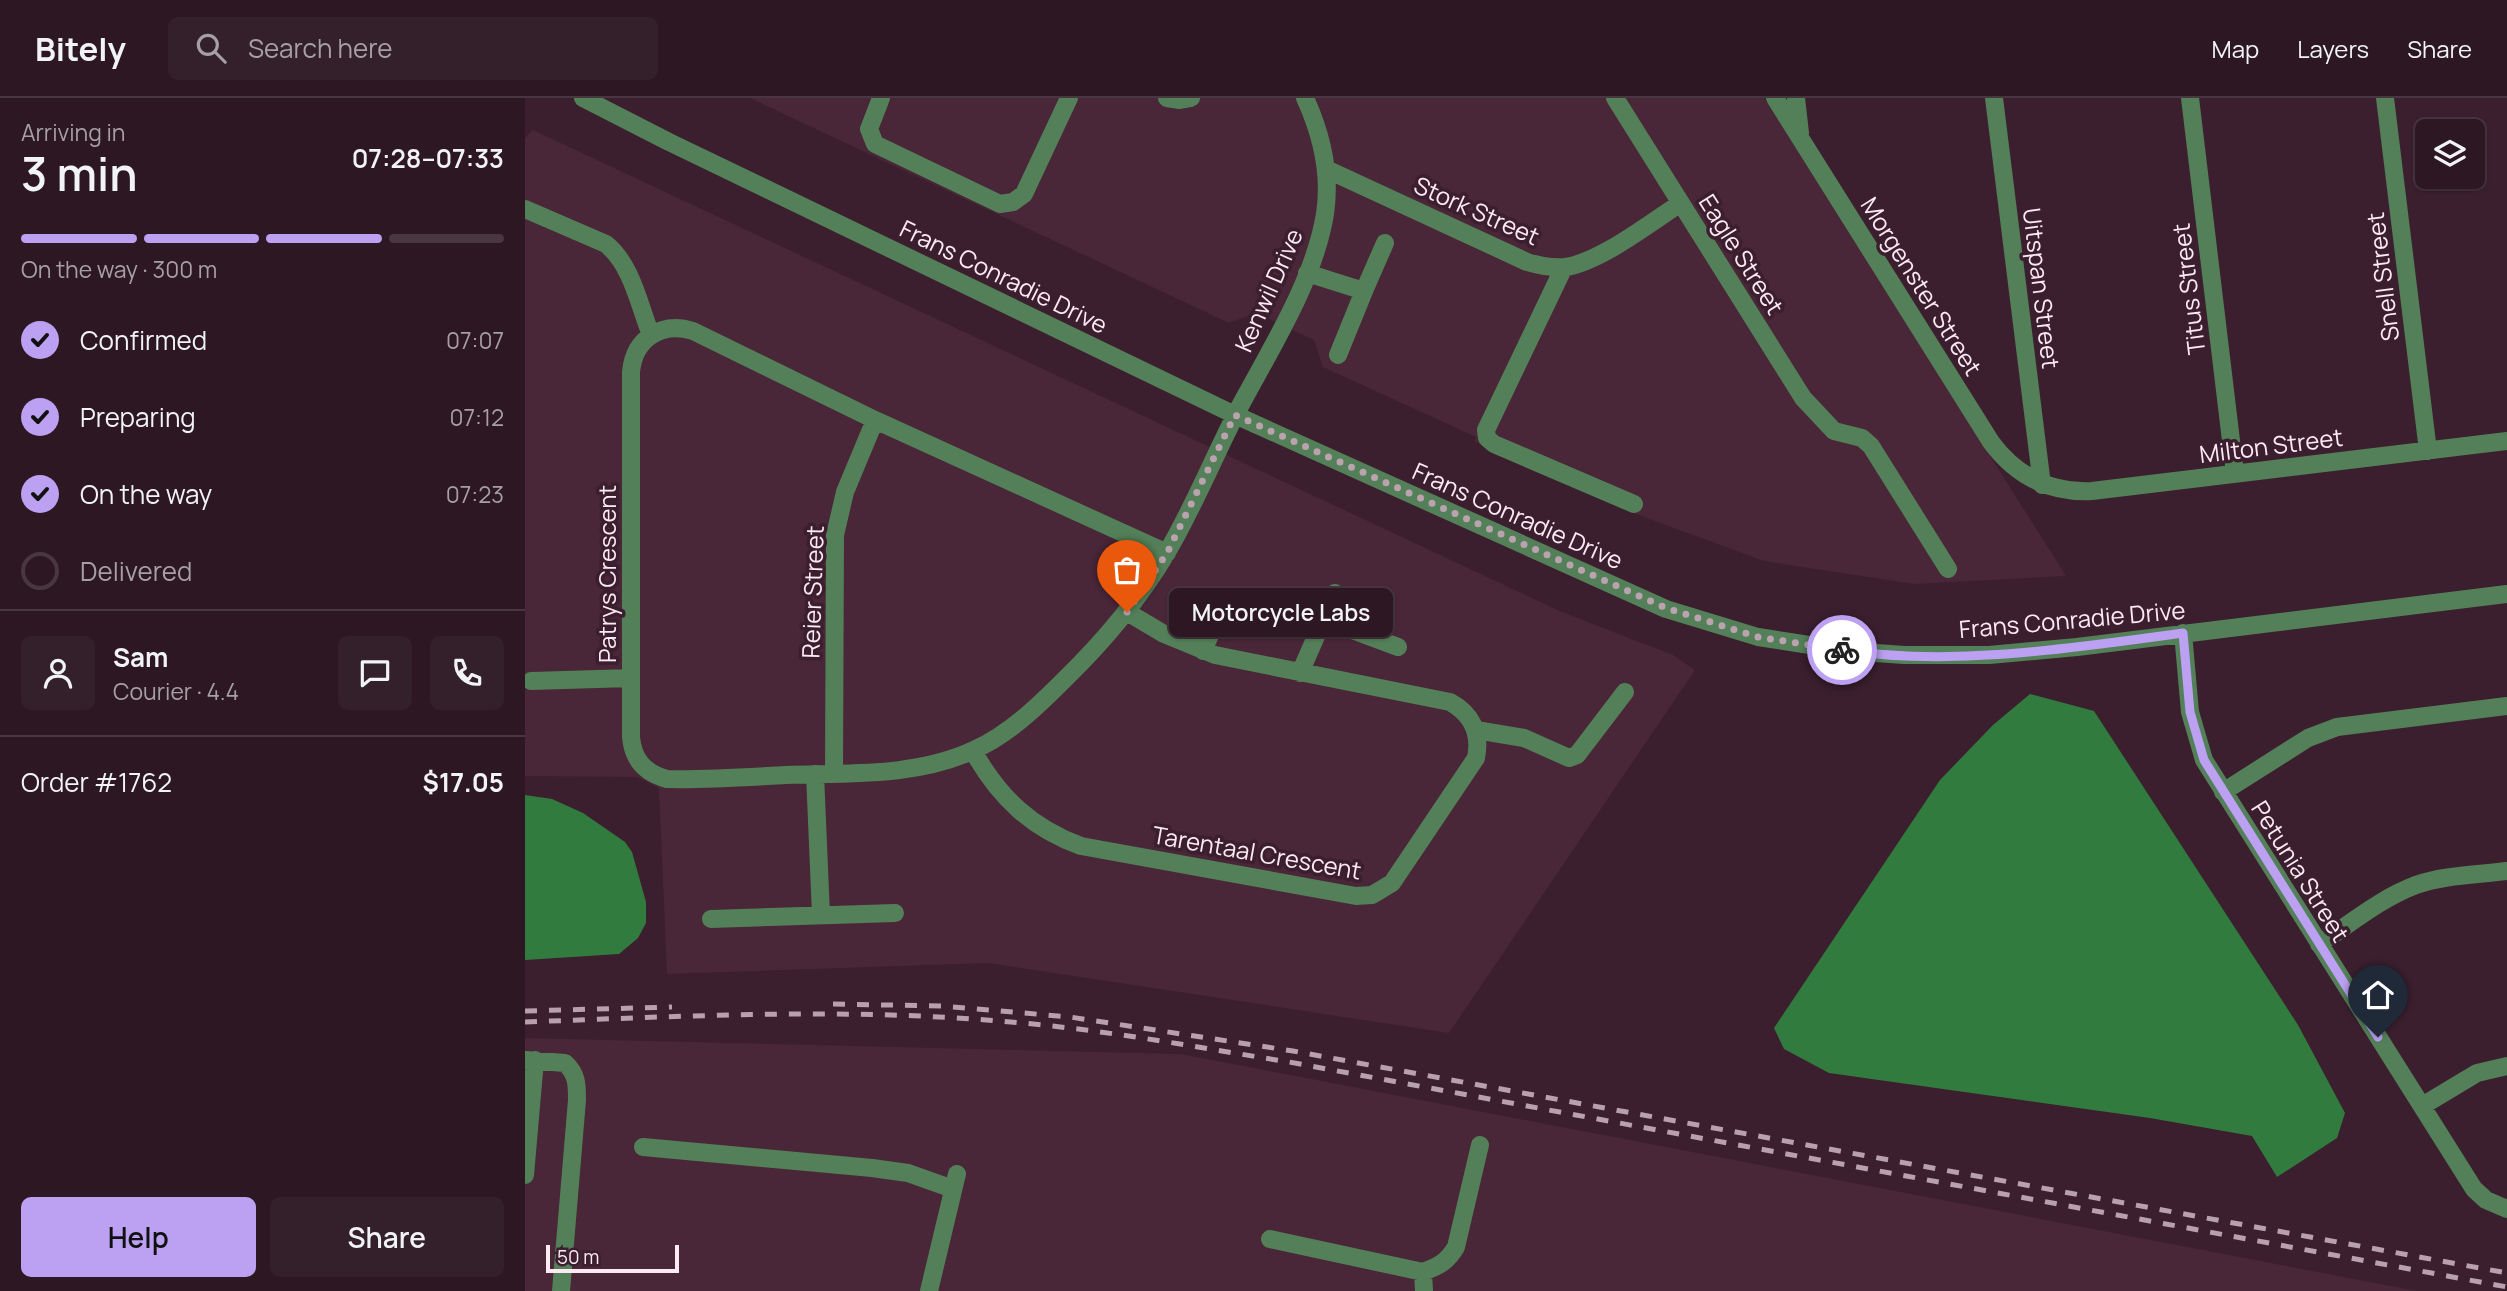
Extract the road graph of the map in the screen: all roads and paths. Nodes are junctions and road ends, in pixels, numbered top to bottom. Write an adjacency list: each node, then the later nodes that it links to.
1 (583, 98): 23 (street, Frans Conradie Drive)
2 (881, 98): 3 (street)
3 (1069, 98)
4 (1167, 98): 5 (street)
5 (1191, 98)
6 (1305, 98): 14 (street, Kenwil Drive)
7 (1615, 98): 15 (street, Eagle Street)
8 (1775, 98): 13 (street, Morgenster Street)
9 (1796, 98): 13 (street)
10 (1994, 98): 28 (street, Uitspan Street)
11 (2190, 98): 27 (street, Titus Street)
12 (2385, 98): 26 (street, Snell Street)
13 (1801, 139): 28 (street, Morgenster Street)
14 (1326, 169): 18 (street, Stork Street); 19 (street, Kenwil Drive)
15 (1681, 203): 18 (street, Stork Street); 31 (street, Eagle Street)
16 (525, 209): 21 (street)
17 (1385, 243): 20 (street)
18 (1564, 267): 29 (street)
19 (1307, 273): 20 (street); 23 (street, Kenwil Drive)
20 (1364, 291): 22 (street)
21 (651, 335): 24 (street); 41 (street, Patrys Crescent)
22 (1338, 355)
23 (1235, 415): 30 (street, Patrys Crescent); 37 (street, Frans Conradie Drive)
24 (875, 420): 30 (street); 48 (street, Reier Street)
25 (2507, 441): 26 (street, Milton Street)
26 (2428, 451): 27 (street, Milton Street)
27 (2235, 474): 28 (street, Milton Street)
28 (2042, 485)
29 (1634, 504)
30 (1167, 553): 35 (street, Patrys Crescent)
31 (1948, 569)
32 (1335, 593): 36 (street)
33 (2507, 594): 37 (street, Frans Conradie Drive)
34 (1221, 610): 39 (street)
35 (1127, 612): 39 (street); 46 (street, Patrys Crescent)
36 (1323, 619): 38 (street); 40 (street)
37 (2183, 633): 49 (street, Petunia Street)
38 (1398, 647)
39 (1203, 651): 40 (street)
40 (1300, 673): 45 (street)
41 (631, 678): 42 (street); 47 (street, Patrys Crescent)
42 (531, 681)
43 (1625, 692): 45 (street)
44 (2507, 706): 49 (street)
45 (1476, 730): 46 (street, Tarentaal Crescent)
46 (973, 751): 48 (street, Patrys Crescent)
47 (815, 774): 48 (street, Patrys Crescent); 52 (street)
48 (834, 774)
49 (2223, 792): 54 (street, Petunia Street)
50 (2507, 871): 54 (street)
51 (895, 913): 52 (street)
52 (821, 915): 53 (street)
53 (711, 919)
54 (2319, 944): 57 (street, Petunia Street)
55 (530, 1060): 60 (street); 64 (street)
56 (2507, 1066): 57 (street)
57 (2423, 1107): 61 (street, Petunia Street)
58 (1480, 1145): 63 (street)
59 (643, 1147): 65 (street)
60 (525, 1175)
61 (2507, 1209)
62 (1270, 1239): 63 (street)
63 (1423, 1272): 66 (street)
64 (561, 1291)
65 (929, 1291)
66 (1425, 1291)

